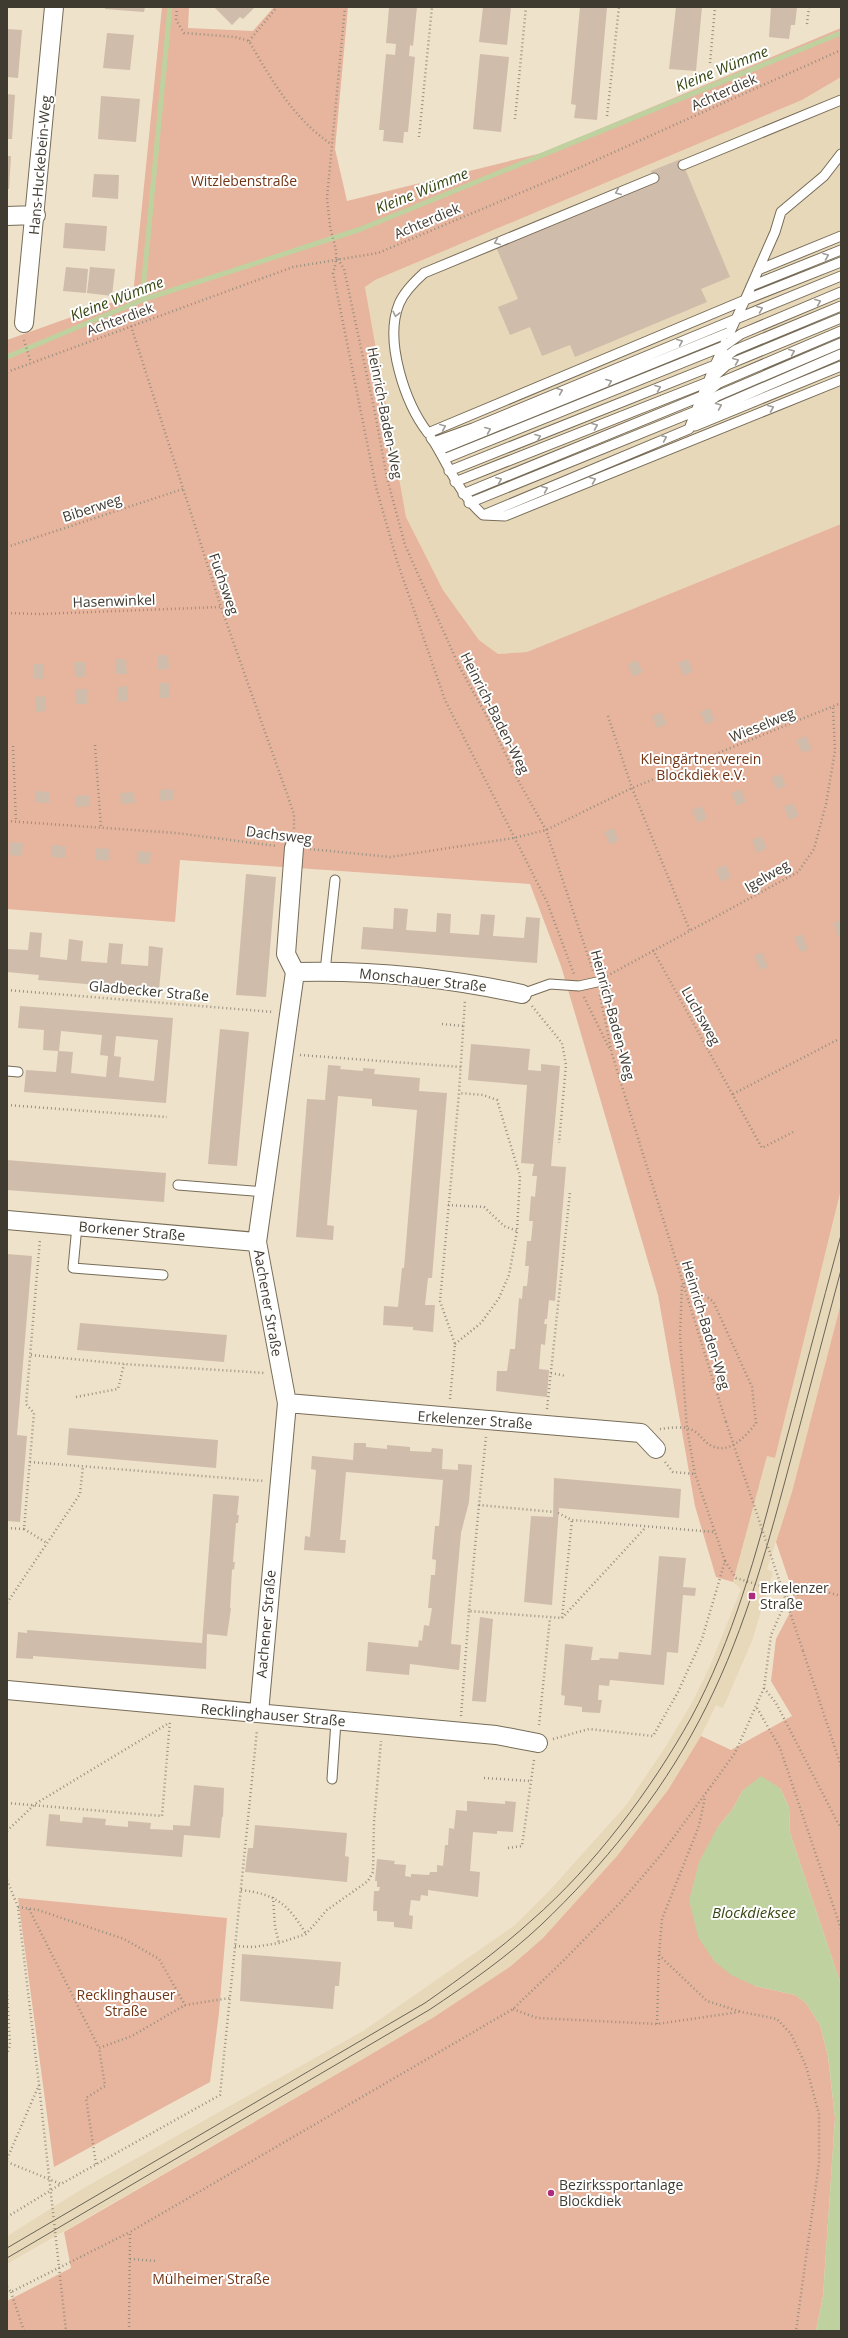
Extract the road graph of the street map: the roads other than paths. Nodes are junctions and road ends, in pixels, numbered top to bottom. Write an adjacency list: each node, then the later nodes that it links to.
1 (54, 7): 6 (street, Hans-Huckebein-Weg)
2 (841, 100): 4 (lane)
3 (841, 154): 11 (lane)
4 (683, 165)
5 (654, 178): 32 (lane, one-way to 32)
6 (36, 215): 7 (street); 19 (street, Hans-Huckebein-Weg)
7 (7, 216)
8 (841, 236): 11 (lane)
9 (841, 250): 13 (lane, one-way to 9)
10 (841, 262): 15 (lane)
11 (758, 270): 13 (lane)
12 (841, 276): 18 (lane, one-way to 12)
13 (751, 286): 15 (lane)
14 (841, 292): 23 (lane, one-way to 14)
15 (745, 300): 18 (lane); 32 (lane, one-way to 15)
16 (841, 306): 25 (lane)
17 (841, 318): 28 (lane, one-way to 17)
18 (736, 319): 21 (lane); 34 (lane, one-way to 18)
19 (24, 323)
20 (841, 331): 29 (lane, one-way to 20)
21 (730, 332): 23 (lane); 34 (lane, one-way to 21)
22 (841, 343): 30 (lane)
23 (724, 346): 25 (lane); 35 (lane)
24 (841, 354): 31 (lane, one-way to 24)
25 (715, 365): 28 (lane); 36 (lane, one-way to 25)
26 (841, 366): 31 (lane)
27 (841, 380): 33 (lane, one-way to 27)
28 (708, 382): 29 (lane); 37 (lane, one-way to 28)
29 (702, 396): 30 (lane); 38 (lane, one-way to 29)
30 (696, 411): 31 (lane); 39 (lane)
31 (689, 429): 33 (lane); 40 (lane, one-way to 31)
32 (428, 433): 34 (lane)
33 (682, 443): 40 (lane, one-way to 33)
34 (436, 446): 35 (lane)
35 (444, 459): 36 (lane)
36 (449, 471): 37 (lane)
37 (455, 482): 38 (lane)
38 (463, 494): 39 (lane)
39 (469, 503): 40 (lane)
40 (483, 516)
41 (294, 848): 44 (street)
42 (335, 880): 43 (lane)
43 (325, 971): 44 (street, Monschauer Straße); 46 (street, Monschauer Straße)
44 (295, 972): 50 (street, Aachener Straße)
45 (597, 982): 46 (lane)
46 (522, 994)
47 (7, 1071): 48 (lane)
48 (18, 1072)
49 (178, 1185): 50 (lane)
50 (265, 1192): 53 (street, Aachener Straße)
51 (7, 1220): 52 (street, Borkener Straße)
52 (77, 1226): 53 (street, Borkener Straße); 54 (lane)
53 (257, 1242): 55 (street, Aachener Straße)
54 (163, 1275)
55 (287, 1403): 56 (street, Erkelenzer Straße); 58 (street, Aachener Straße)
56 (656, 1449)
57 (7, 1690): 58 (street, Recklinghauser Straße)
58 (259, 1714): 59 (street, Recklinghauser Straße)
59 (336, 1721): 60 (street, Recklinghauser Straße); 61 (lane)
60 (538, 1744)
61 (332, 1779)

